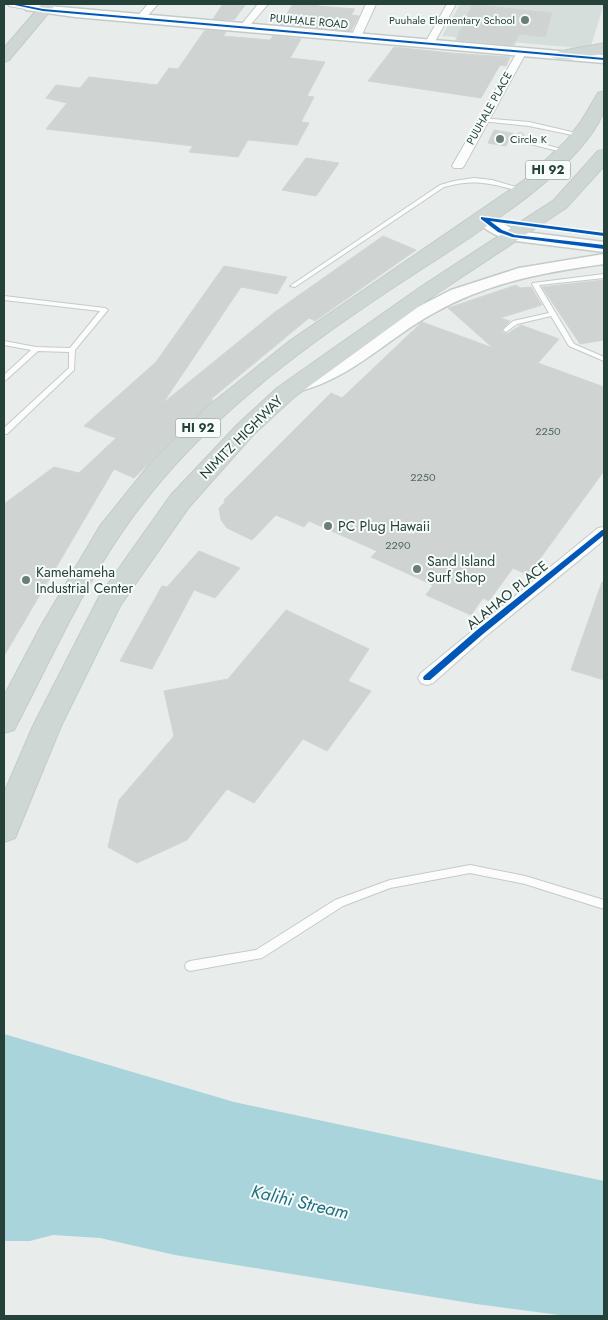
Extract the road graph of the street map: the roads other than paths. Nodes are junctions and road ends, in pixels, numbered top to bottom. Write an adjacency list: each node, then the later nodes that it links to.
1 (12, 4): 6 (street, PUUHALE ROAD)
2 (153, 4): 7 (street)
3 (263, 4): 8 (street)
4 (371, 4): 9 (street)
5 (451, 4): 11 (street)
6 (39, 6): 7 (street, PUUHALE ROAD); 10 (main road); 16 (main road)
7 (140, 18): 8 (street, PUUHALE ROAD)
8 (244, 27): 9 (street, PUUHALE ROAD)
9 (356, 37): 11 (street, PUUHALE ROAD)
10 (4, 42)
11 (430, 43): 13 (street, PUUHALE ROAD)
12 (604, 48): 14 (main road)
13 (522, 51): 14 (street, PUUHALE ROAD); 20 (street, PUUHALE PLACE)
14 (558, 55): 15 (street, PUUHALE ROAD)
15 (579, 56): 17 (street, PUUHALE ROAD); 18 (main road)
16 (4, 57)
17 (604, 59)
18 (604, 72)
19 (604, 96): 22 (main road, HI 92)
20 (482, 120): 22 (lane); 25 (street, PUUHALE PLACE)
21 (520, 135): 23 (lane)
22 (582, 135): 23 (main road, HI 92)
23 (566, 151): 26 (main road, HI 92)
24 (604, 155): 28 (main road, NIMITZ HIGHWAY / HI 92)
25 (458, 166)
26 (523, 190): 27 (main road, HI 92); 33 (lane)
27 (483, 218): 28 (street); 46 (main road, HI 92)
28 (522, 231): 29 (street); 30 (street); 42 (main road, NIMITZ HIGHWAY / HI 92)
29 (604, 234)
30 (604, 247)
31 (604, 259): 42 (street)
32 (604, 276): 35 (lane)
33 (293, 286)
34 (4, 298): 39 (lane)
35 (553, 314): 36 (lane); 40 (lane)
36 (506, 330)
37 (4, 343): 38 (lane)
38 (36, 349): 39 (lane); 41 (lane)
39 (72, 350): 43 (lane)
40 (604, 359)
41 (4, 379)
42 (285, 393): 47 (main road, NIMITZ HIGHWAY / HI 92)
43 (4, 432)
44 (604, 532): 45 (street, ALAHAO PLACE)
45 (428, 678)
46 (4, 722)
47 (4, 830)
48 (604, 905): 49 (lane)
49 (190, 966)

